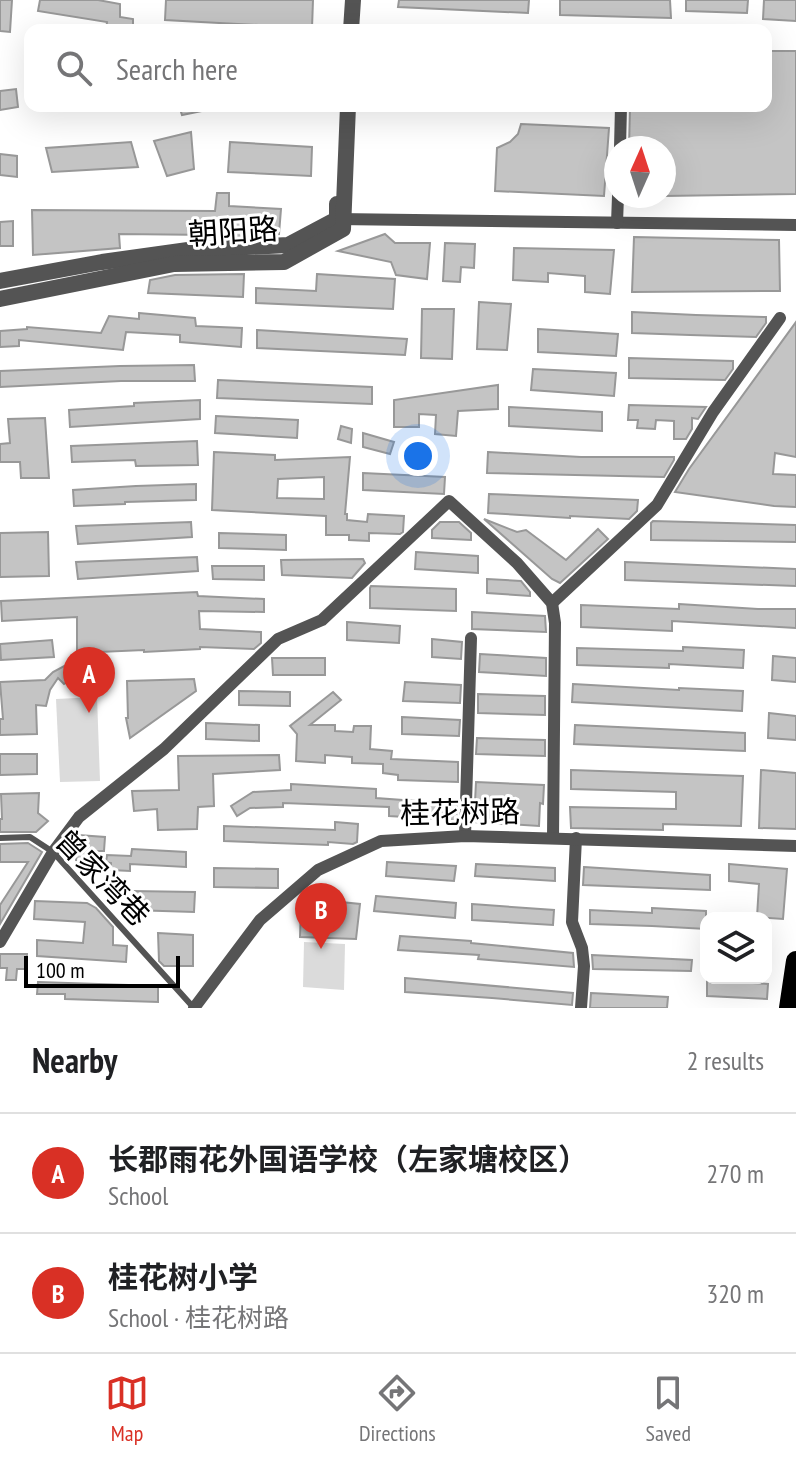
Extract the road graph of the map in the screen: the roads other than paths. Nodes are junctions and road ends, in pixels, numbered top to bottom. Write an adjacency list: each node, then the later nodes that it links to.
1 (345, 0): 3 (street)
2 (353, 0): 4 (street)
3 (344, 24)
4 (351, 24)
5 (341, 112): 10 (street)
6 (348, 112): 10 (street)
7 (621, 112): 8 (street)
8 (620, 136)
9 (618, 208): 11 (street)
10 (340, 219): 11 (street); 13 (street, 朝阳路); 14 (street, 朝阳路)
11 (617, 223): 12 (street)
12 (796, 225)
13 (0, 281)
14 (0, 299)
15 (780, 318): 16 (street)
16 (552, 603): 19 (street); 23 (street)
17 (471, 638): 18 (street)
18 (465, 836): 19 (street, 桂花树路); 26 (street, 桂花树路)
19 (553, 837): 21 (street, 桂花树路)
20 (0, 838): 23 (lane, 曾家湾巷)
21 (576, 838): 22 (street, 桂花树路); 27 (street)
22 (796, 846)
23 (53, 852): 24 (street); 26 (lane, 曾家湾巷)
24 (0, 942)
25 (796, 961): 28 (main road)
26 (194, 1008)
27 (581, 1008)
28 (789, 1008)

